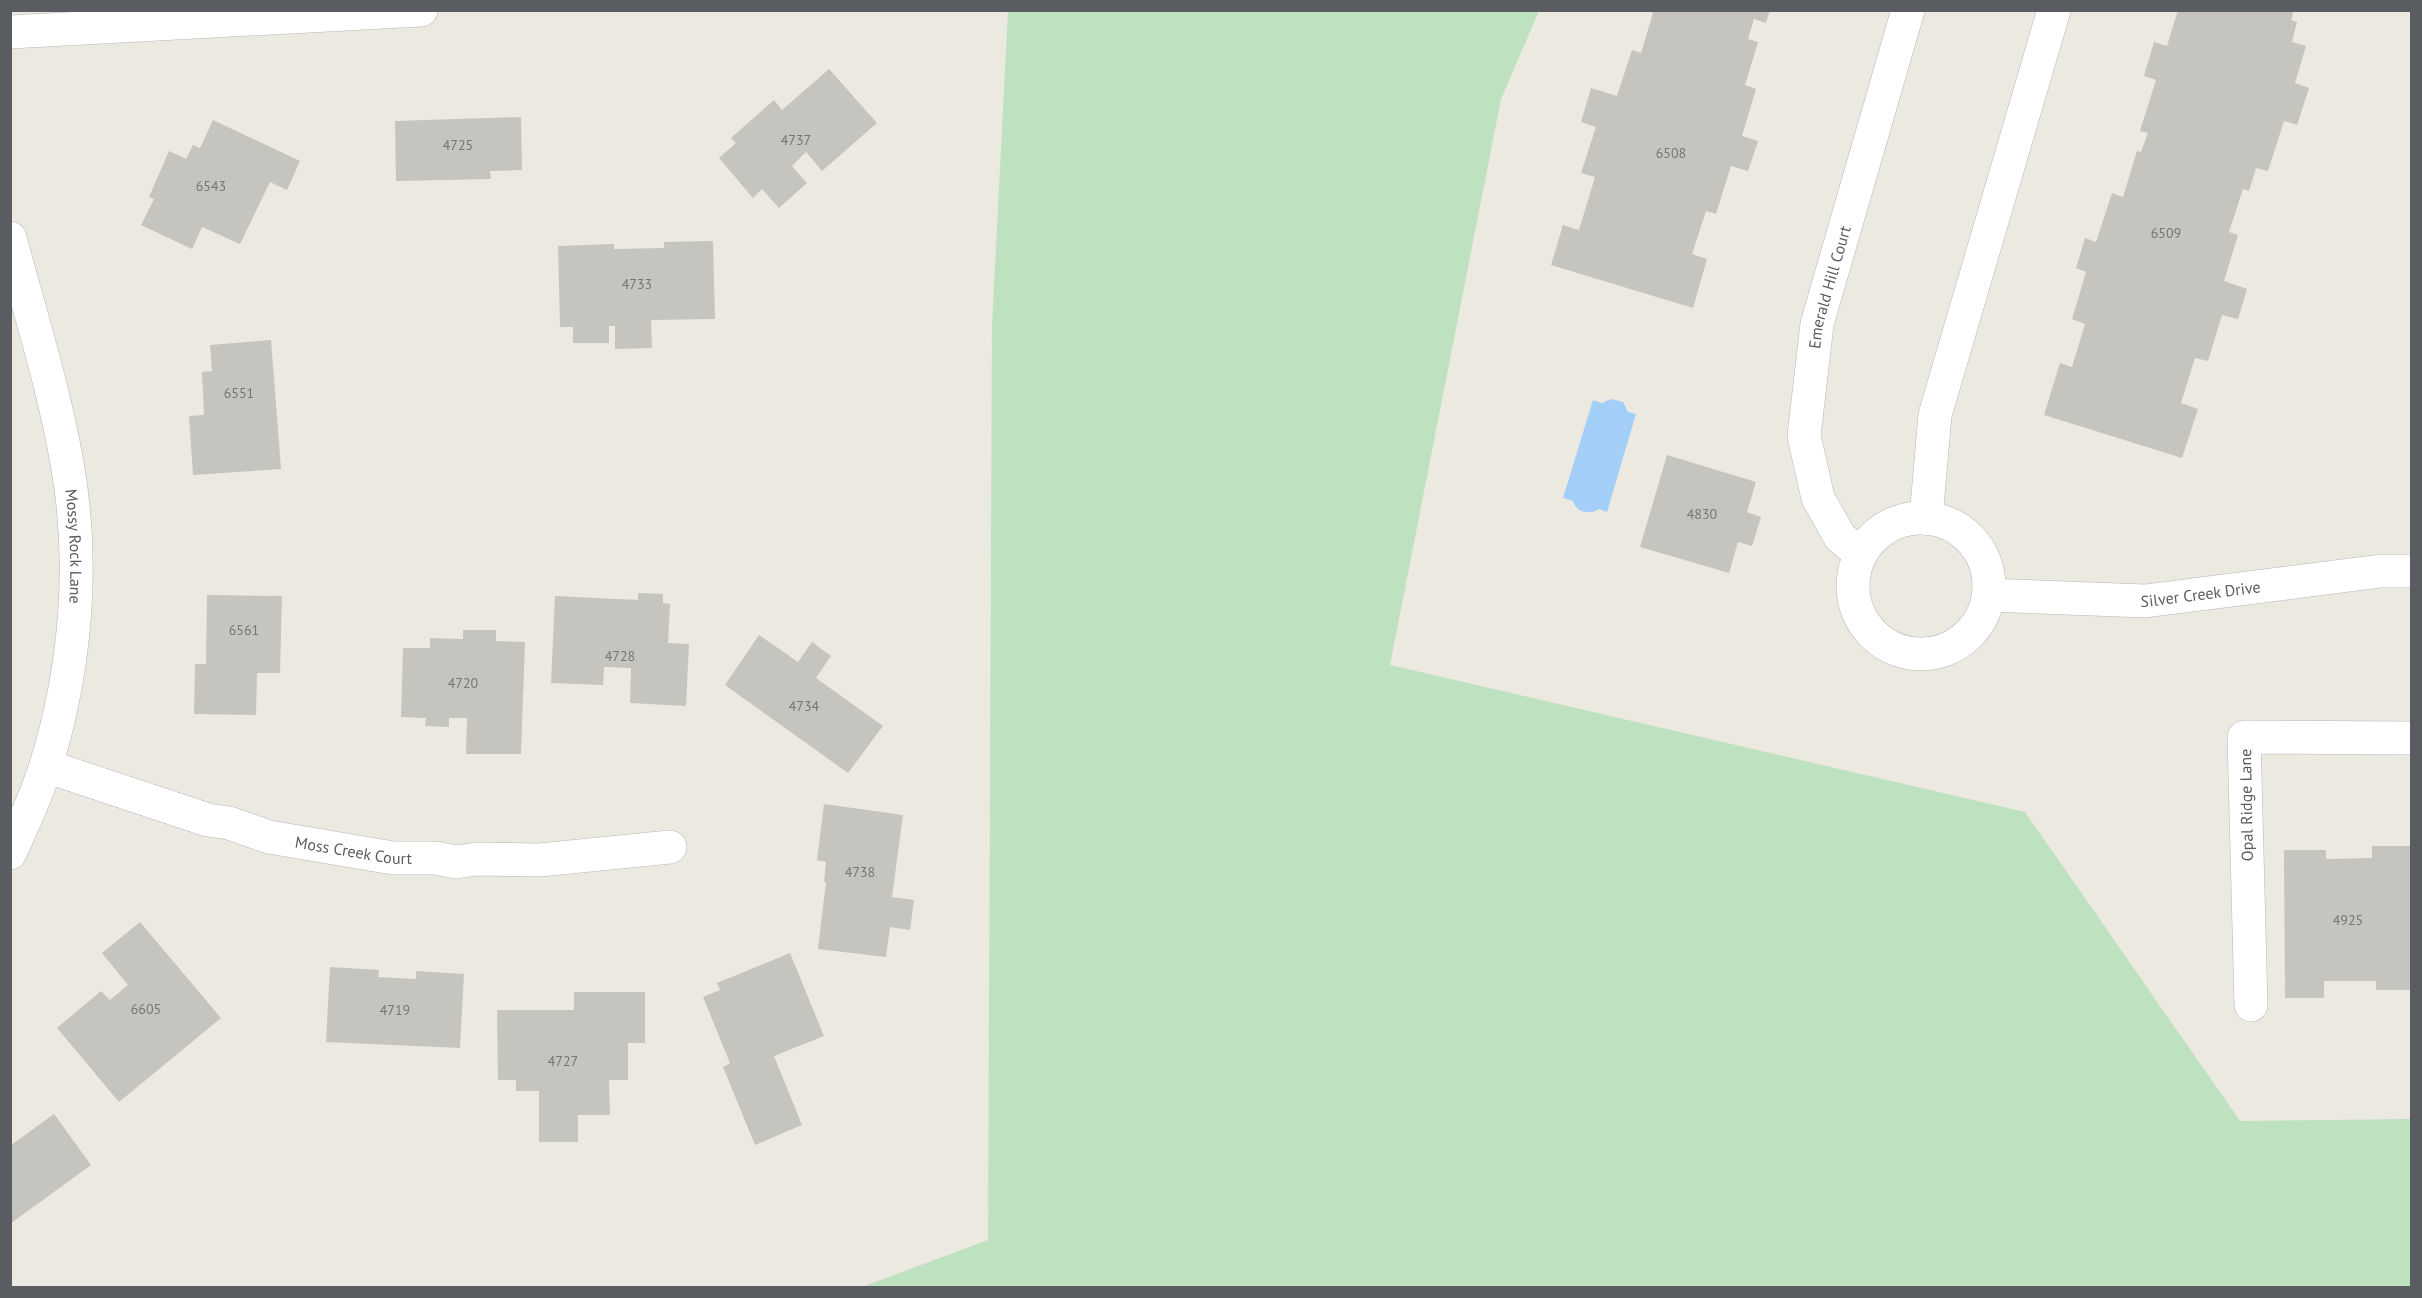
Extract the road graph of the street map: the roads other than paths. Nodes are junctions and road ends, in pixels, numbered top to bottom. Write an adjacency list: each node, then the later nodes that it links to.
1 (421, 10): 4 (street)
2 (1908, 10): 7 (street, Emerald Hill Court)
3 (2054, 10): 6 (street)
4 (10, 32)
5 (10, 238): 11 (street, Mossy Rock Lane)
6 (1926, 518): 7 (street); 9 (street)
7 (1860, 555): 9 (street)
8 (2412, 571): 9 (street, Silver Creek Drive)
9 (1989, 595)
10 (2412, 738): 14 (street, Opal Ridge Lane)
11 (46, 766): 12 (street, Moss Creek Court); 13 (street, Mossy Rock Lane)
12 (670, 847)
13 (10, 853)
14 (2251, 1005)

